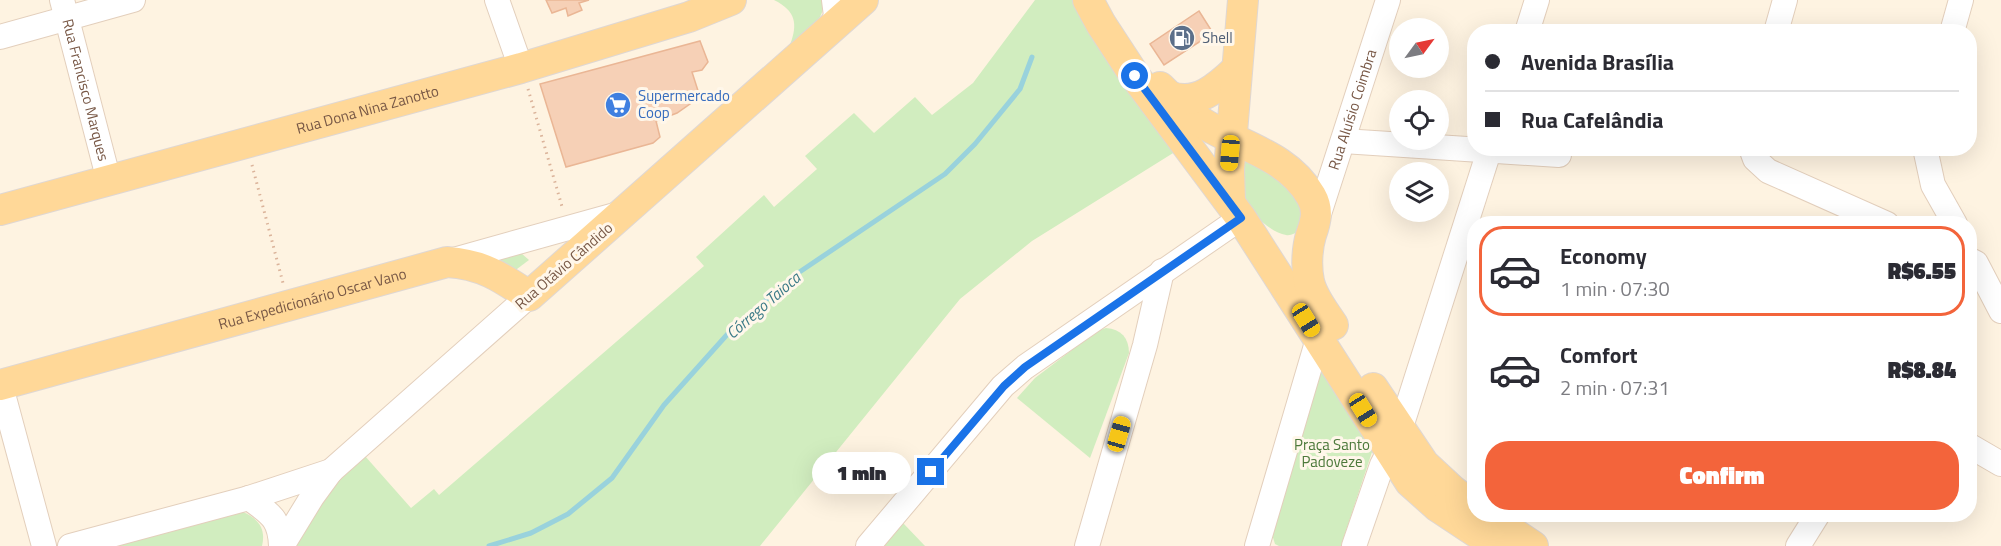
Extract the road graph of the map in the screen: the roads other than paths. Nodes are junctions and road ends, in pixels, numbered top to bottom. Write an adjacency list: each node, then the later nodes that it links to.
1 (133, 0): 14 (street)
2 (497, 0): 20 (street)
3 (731, 0): 13 (main road, Rua Dona Nina Zanotto)
4 (834, 0): 18 (street)
5 (862, 0): 18 (main road, Rua Otávio Cândido)
6 (1088, 0): 32 (main road)
7 (1108, 0): 22 (main road)
8 (1243, 0): 21 (main road)
9 (1388, 0): 24 (street, Rua Aluísio Coimbra)
10 (1537, 0): 15 (street)
11 (1785, 0): 16 (street)
12 (1961, 0): 17 (street)
13 (686, 8): 20 (main road, Rua Dona Nina Zanotto)
14 (64, 9): 19 (street); 29 (street, Rua Francisco Marques)
15 (1530, 24)
16 (1778, 24)
17 (1954, 24)
18 (830, 29): 31 (main road, Rua Otávio Cândido)
19 (0, 37)
20 (521, 68): 29 (main road, Rua Dona Nina Zanotto)
21 (1236, 70): 22 (main road); 23 (main road)
22 (1169, 96): 23 (main road)
23 (1232, 137): 32 (main road); 37 (main road)
24 (1343, 141): 25 (street); 37 (street, Rua Aluísio Coimbra)
25 (1467, 149)
26 (1488, 156): 33 (street)
27 (1754, 156): 34 (street)
28 (1927, 156): 35 (street)
29 (109, 181): 30 (main road, Rua Dona Nina Zanotto)
30 (0, 210)
31 (624, 212): 38 (street, Rua Expedicionário Oscar Vano); 41 (main road, Rua Otávio Cândido)
32 (1240, 216): 37 (main road); 42 (street); 46 (main road)
33 (1469, 216)
34 (1869, 216)
35 (1951, 216)
36 (1467, 221): 49 (street)
37 (1314, 228): 50 (main road)
38 (532, 238): 39 (street, Rua Expedicionário Oscar Vano); 41 (street)
39 (447, 262): 43 (main road); 48 (main road, Rua Expedicionário Oscar Vano)
40 (1977, 267): 45 (street)
41 (561, 268): 43 (main road, Rua Otávio Cândido)
42 (1162, 271): 44 (street); 47 (street)
43 (529, 296): 52 (street, Rua Otávio Cândido)
44 (1114, 305): 47 (street); 61 (street)
45 (2001, 310)
46 (1318, 339): 51 (main road); 63 (street)
47 (1145, 345): 62 (street)
48 (0, 384): 58 (street)
49 (1412, 392): 50 (street); 51 (street)
50 (1382, 402): 51 (main road)
51 (1394, 440): 54 (main road); 64 (street); 65 (main road)
52 (331, 471): 53 (street); 60 (street, Rua Otávio Cândido)
53 (249, 498): 59 (street); 60 (street)
54 (1467, 502)
55 (1497, 522): 66 (main road)
56 (1814, 522): 57 (street)
57 (1805, 543)
58 (44, 546)
59 (70, 546)
60 (282, 546)
61 (868, 546)
62 (1087, 546)
63 (1257, 546)
64 (1354, 546)
65 (1497, 546)
66 (1533, 546)

